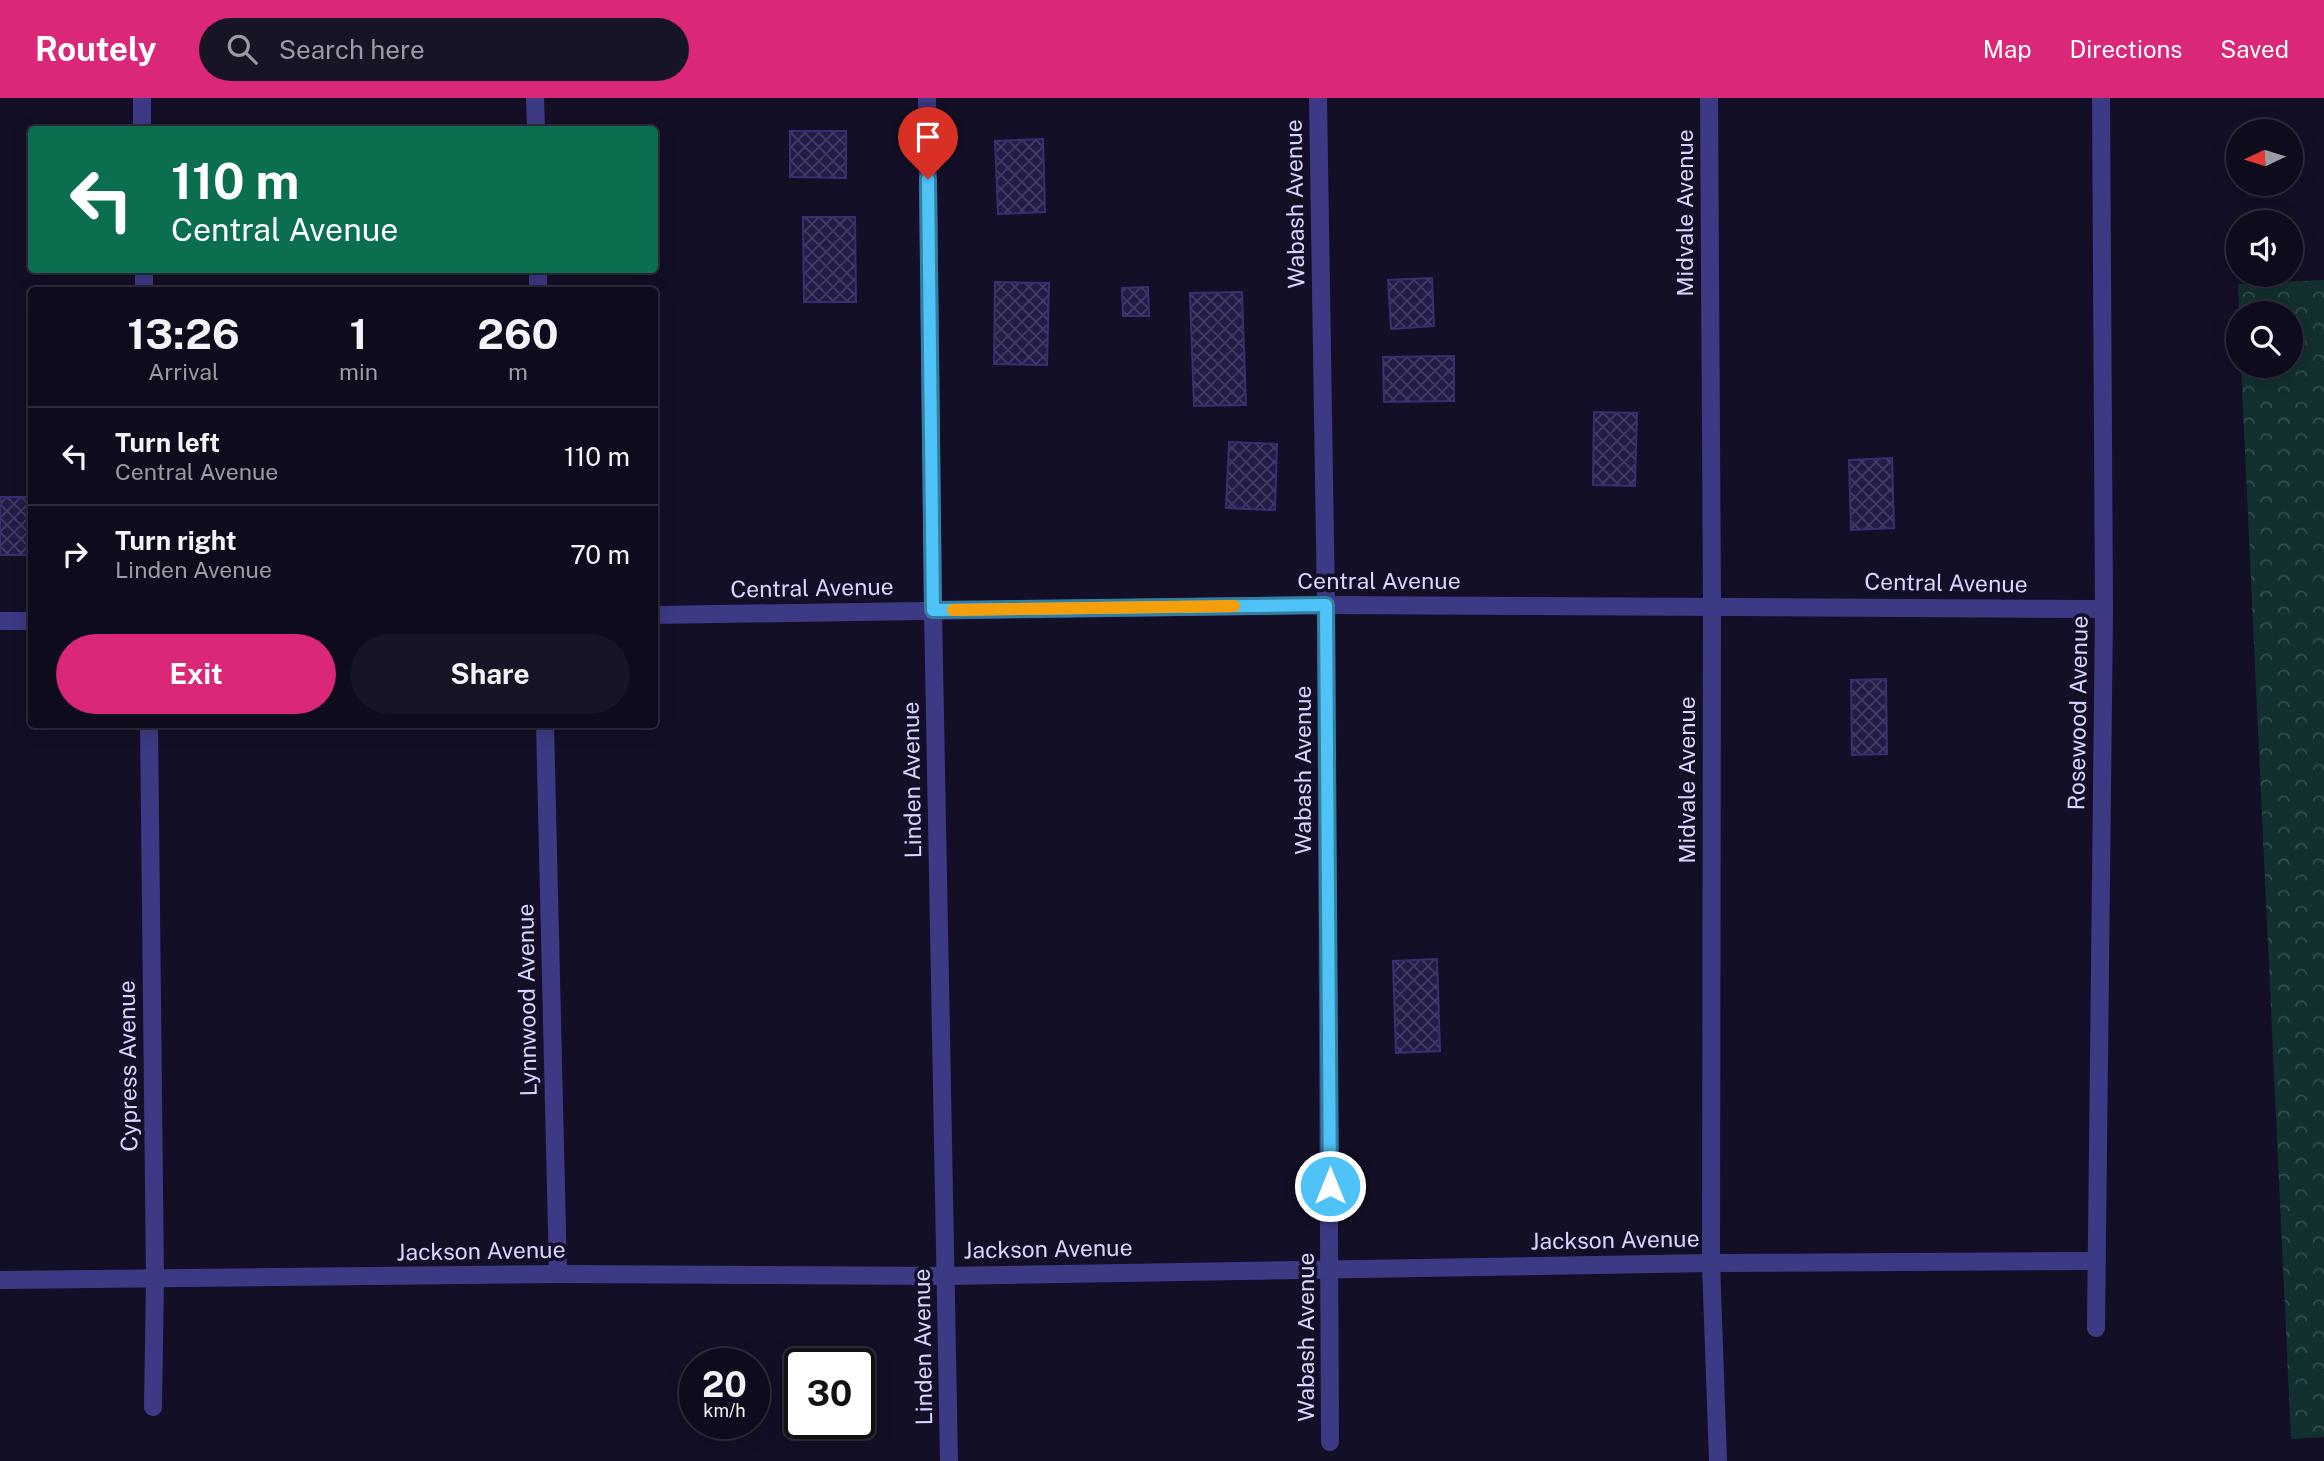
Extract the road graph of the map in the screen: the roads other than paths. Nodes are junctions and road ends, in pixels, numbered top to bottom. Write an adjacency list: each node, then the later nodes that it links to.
1 (142, 98): 7 (street)
2 (535, 98): 8 (street)
3 (927, 98): 12 (street, Linden Avenue)
4 (1318, 98): 9 (street, Wabash Avenue)
5 (1709, 98): 10 (street, Midvale Avenue)
6 (2101, 98): 11 (street, Rosewood Avenue)
7 (142, 126)
8 (536, 126)
9 (1326, 605): 10 (street, Central Avenue); 12 (street, Central Avenue); 20 (street, Wabash Avenue)
10 (1712, 605): 11 (street, Central Avenue); 19 (street, Midvale Avenue)
11 (2104, 609): 18 (street, Rosewood Avenue)
12 (933, 610): 13 (street, Central Avenue); 22 (street, Linden Avenue)
13 (658, 614)
14 (0, 621): 15 (street)
15 (28, 621)
16 (149, 728): 23 (street, Cypress Avenue)
17 (545, 728): 21 (street, Lynnwood Avenue)
18 (2096, 1261): 19 (street, Jackson Avenue); 25 (street, Rosewood Avenue)
19 (1711, 1263): 20 (street, Jackson Avenue); 29 (street, Midvale Avenue)
20 (1331, 1269): 22 (street, Jackson Avenue); 27 (street, Wabash Avenue)
21 (558, 1274): 22 (street, Jackson Avenue); 23 (street, Jackson Avenue)
22 (946, 1276): 28 (street, Linden Avenue)
23 (155, 1279): 24 (street, Jackson Avenue); 26 (street, Cypress Avenue)
24 (0, 1280)
25 (2096, 1328)
26 (153, 1407)
27 (1330, 1443)
28 (949, 1461)
29 (1718, 1461)

